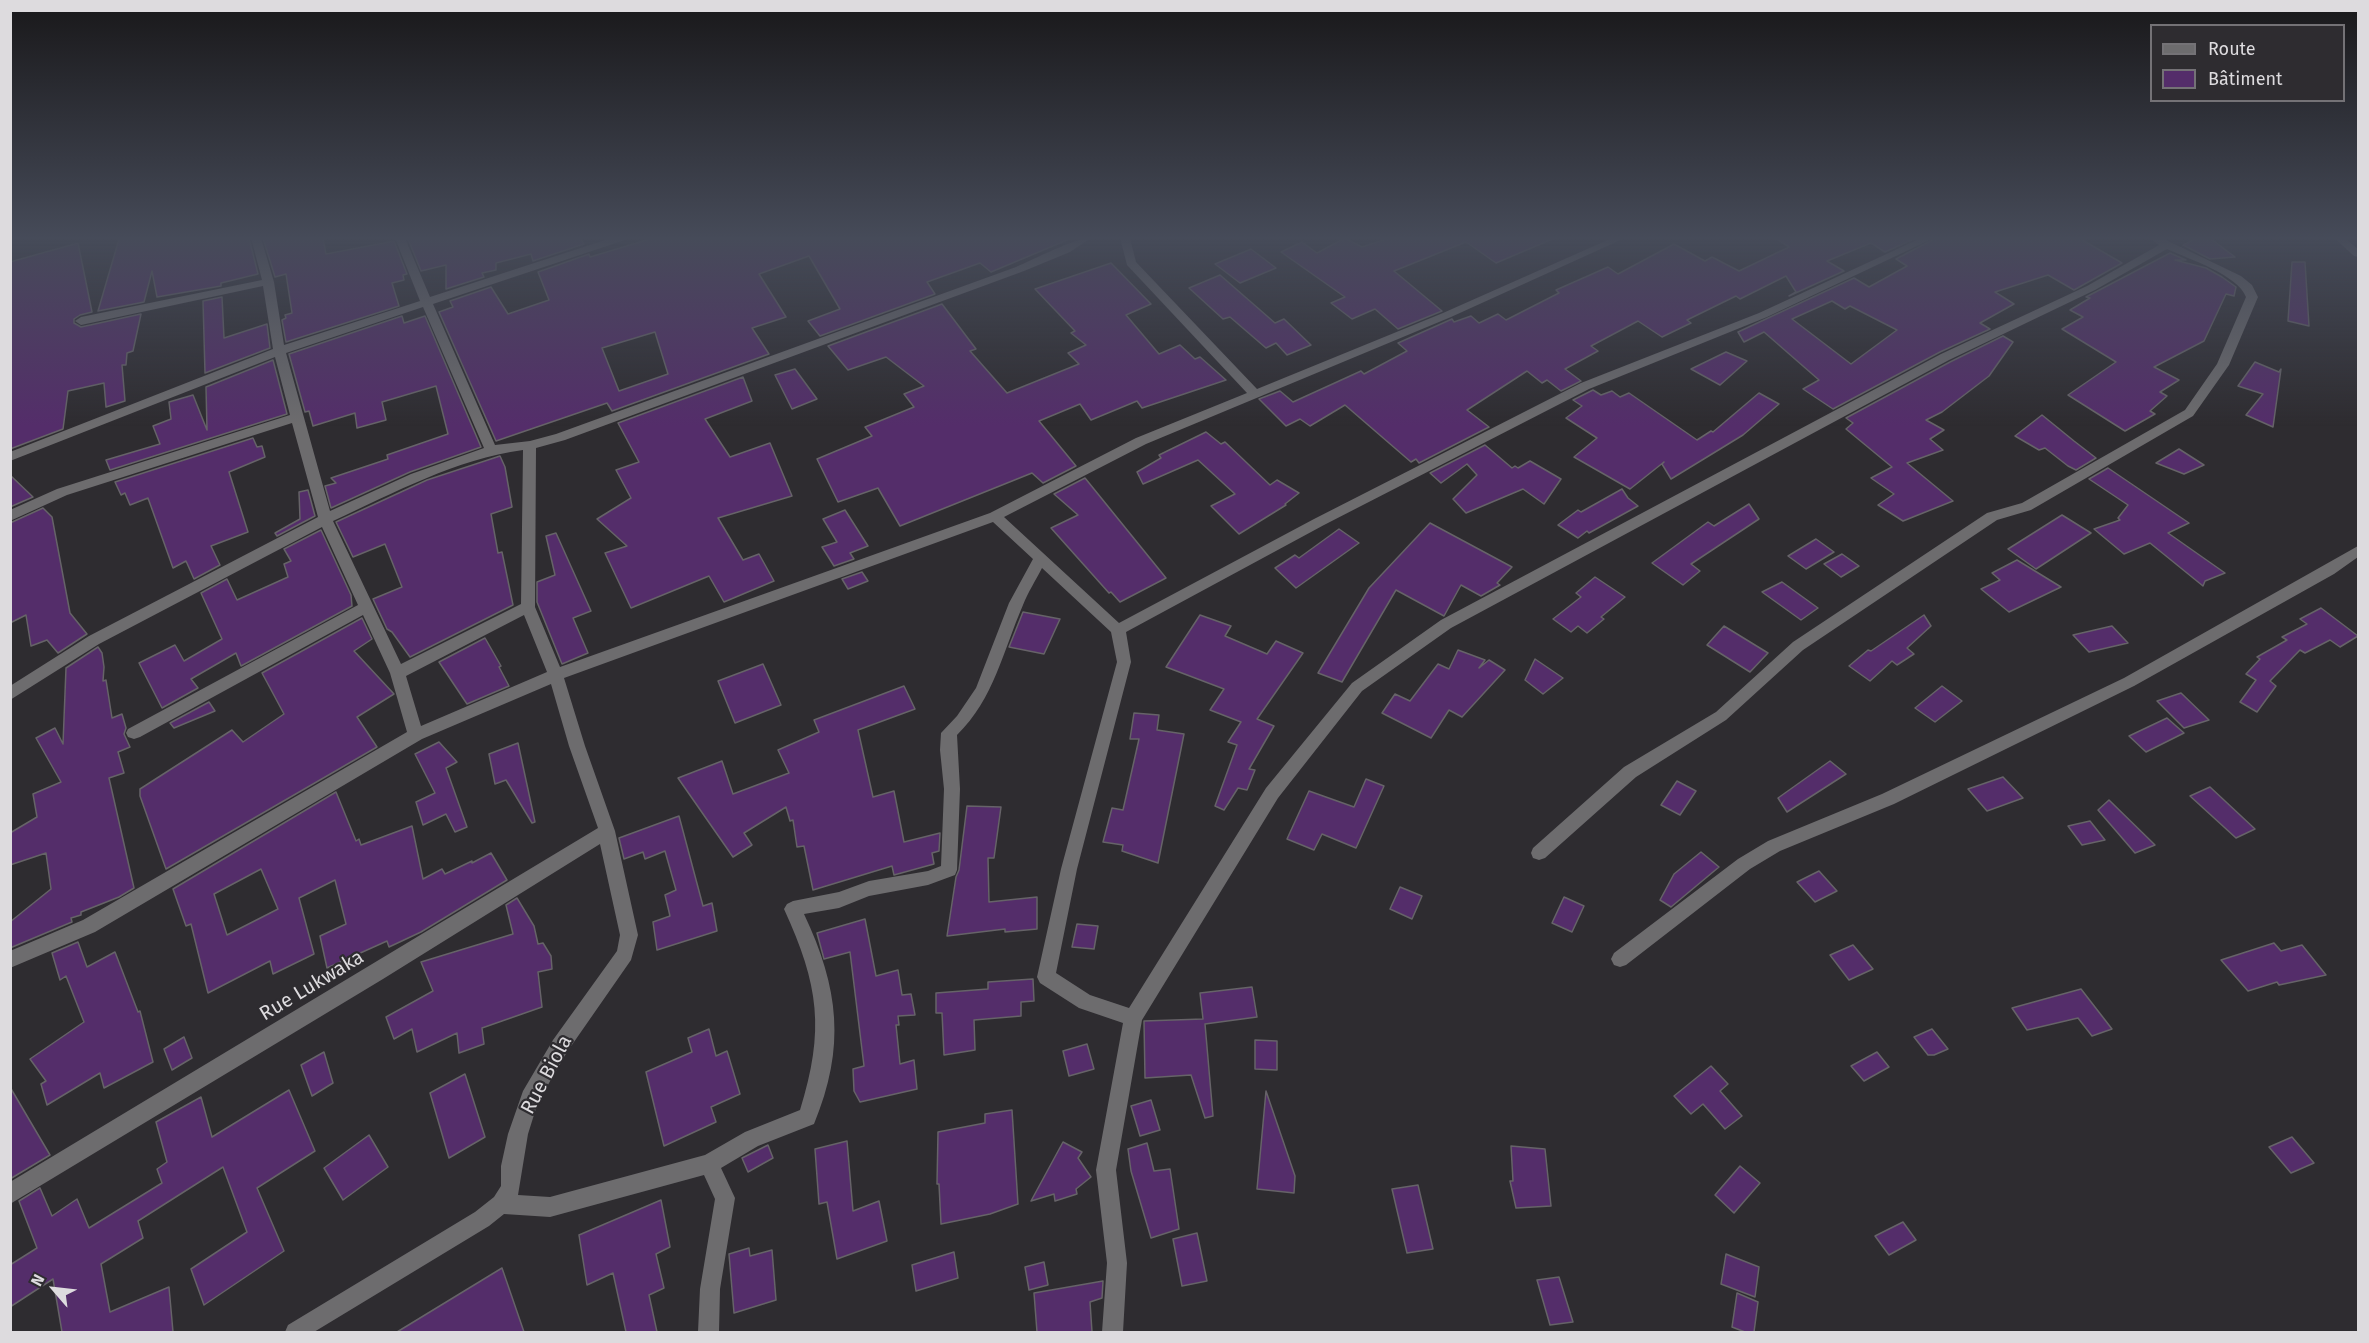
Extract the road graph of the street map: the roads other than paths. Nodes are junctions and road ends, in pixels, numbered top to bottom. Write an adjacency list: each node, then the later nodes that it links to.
1 (178, 301): 10 (street)
2 (271, 301): 11 (street)
3 (428, 301): 11 (street); 15 (street)
4 (933, 301): 14 (street)
5 (1167, 301): 12 (street)
6 (1479, 301): 12 (street)
7 (1794, 301): 24 (street)
8 (2064, 301): 34 (street)
9 (2251, 301): 31 (street)
10 (81, 321)
11 (279, 351): 13 (street); 16 (street)
12 (1255, 394): 18 (street)
13 (297, 417): 17 (street); 19 (street)
14 (530, 445): 15 (street); 23 (street)
15 (491, 450): 19 (street)
16 (10, 457)
17 (10, 516)
18 (995, 516): 21 (street); 26 (street)
19 (326, 519): 22 (street); 27 (street)
20 (2358, 551): 32 (street)
21 (1040, 558): 24 (street); 35 (street)
22 (368, 606): 25 (street); 28 (street)
23 (528, 607): 25 (street); 26 (street)
24 (1118, 630): 34 (street)
25 (398, 673): 29 (street)
26 (556, 675): 29 (street); 30 (street)
27 (10, 694)
28 (134, 733)
29 (416, 735): 33 (street)
30 (607, 831): 36 (street, Rue Lukwaka); 37 (street, Rue Biola)
31 (1539, 853)
32 (1620, 958)
33 (10, 960)
34 (1133, 1018): 40 (street)
35 (709, 1164): 37 (street); 39 (street)
36 (10, 1194)
37 (501, 1204): 38 (street)
38 (295, 1332)
39 (709, 1332)
40 (1113, 1332)

